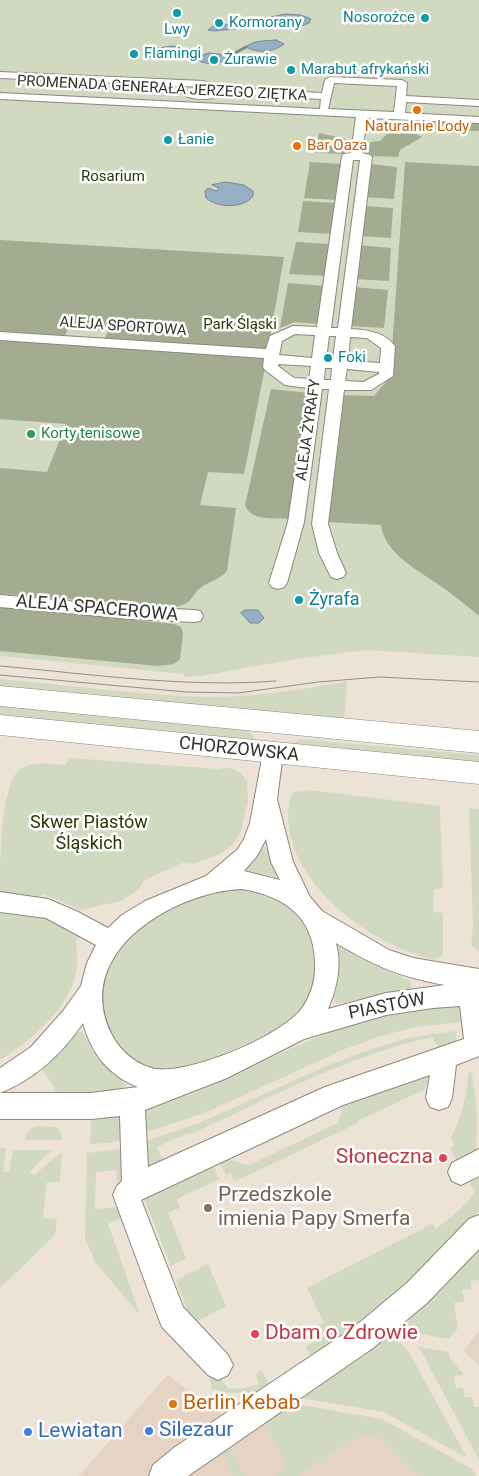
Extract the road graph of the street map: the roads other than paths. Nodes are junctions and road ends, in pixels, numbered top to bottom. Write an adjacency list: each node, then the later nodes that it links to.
1 (0, 75): 3 (street)
2 (0, 85): 3 (street)
3 (211, 90): 5 (street)
4 (0, 96): 8 (street, PROMENADA GENERAŁA JERZEGO ZIĘTKA)
5 (327, 96): 6 (street, PROMENADA GENERAŁA JERZEGO ZIĘTKA); 8 (street)
6 (401, 99): 7 (street); 10 (street)
7 (479, 103)
8 (323, 112): 9 (street, PROMENADA GENERAŁA JERZEGO ZIĘTKA)
9 (362, 114): 10 (street, PROMENADA GENERAŁA JERZEGO ZIĘTKA); 12 (street)
10 (399, 115): 11 (street)
11 (479, 120)
12 (356, 157): 13 (street, ALEJA ŻYRAFY); 14 (street, ALEJA ŻYRAFY)
13 (322, 332): 14 (street); 16 (street); 17 (street, ALEJA ŻYRAFY)
14 (343, 333): 18 (street, ALEJA ŻYRAFY); 19 (street)
15 (0, 336): 16 (street, ALEJA SPORTOWA)
16 (273, 353): 17 (street, ALEJA SPORTOWA); 20 (street)
17 (318, 357): 18 (street, ALEJA SPORTOWA); 20 (street, ALEJA ŻYRAFY)
18 (340, 359): 19 (street, ALEJA SPORTOWA); 21 (street, ALEJA ŻYRAFY)
19 (387, 362): 21 (street)
20 (314, 384): 21 (street); 23 (street, ALEJA ŻYRAFY)
21 (336, 385): 22 (street, ALEJA ŻYRAFY)
22 (336, 572)
23 (278, 583)
24 (0, 601): 25 (street, ALEJA SPACEROWA)
25 (194, 616)
26 (0, 696): 27 (main road, CHORZOWSKA)
27 (233, 718): 29 (main road, CHORZOWSKA); 31 (main road)
28 (0, 725): 31 (main road, CHORZOWSKA)
29 (312, 726): 30 (main road, CHORZOWSKA); 31 (main road)
30 (479, 742)
31 (273, 753): 32 (main road, CHORZOWSKA); 33 (street)
32 (479, 773)
33 (266, 796): 34 (street); 36 (street)
34 (214, 881): 36 (street, PIASTÓW); 37 (street)
35 (0, 902): 37 (street)
36 (308, 911): 38 (street, PIASTÓW); 40 (street)
37 (111, 942): 39 (street)
38 (476, 990): 40 (street, PIASTÓW); 41 (street)
39 (90, 993): 43 (street); 44 (street)
40 (297, 1030): 44 (street, PIASTÓW)
41 (478, 1051): 42 (street)
42 (444, 1059): 46 (street); 50 (street)
43 (22, 1068): 45 (street); 49 (street)
44 (202, 1076): 47 (street)
45 (0, 1081)
46 (439, 1098)
47 (132, 1102): 49 (street); 50 (street)
48 (0, 1106): 49 (street)
49 (27, 1106)
50 (136, 1186): 52 (street)
51 (479, 1229): 53 (street)
52 (218, 1365)
53 (164, 1476)

